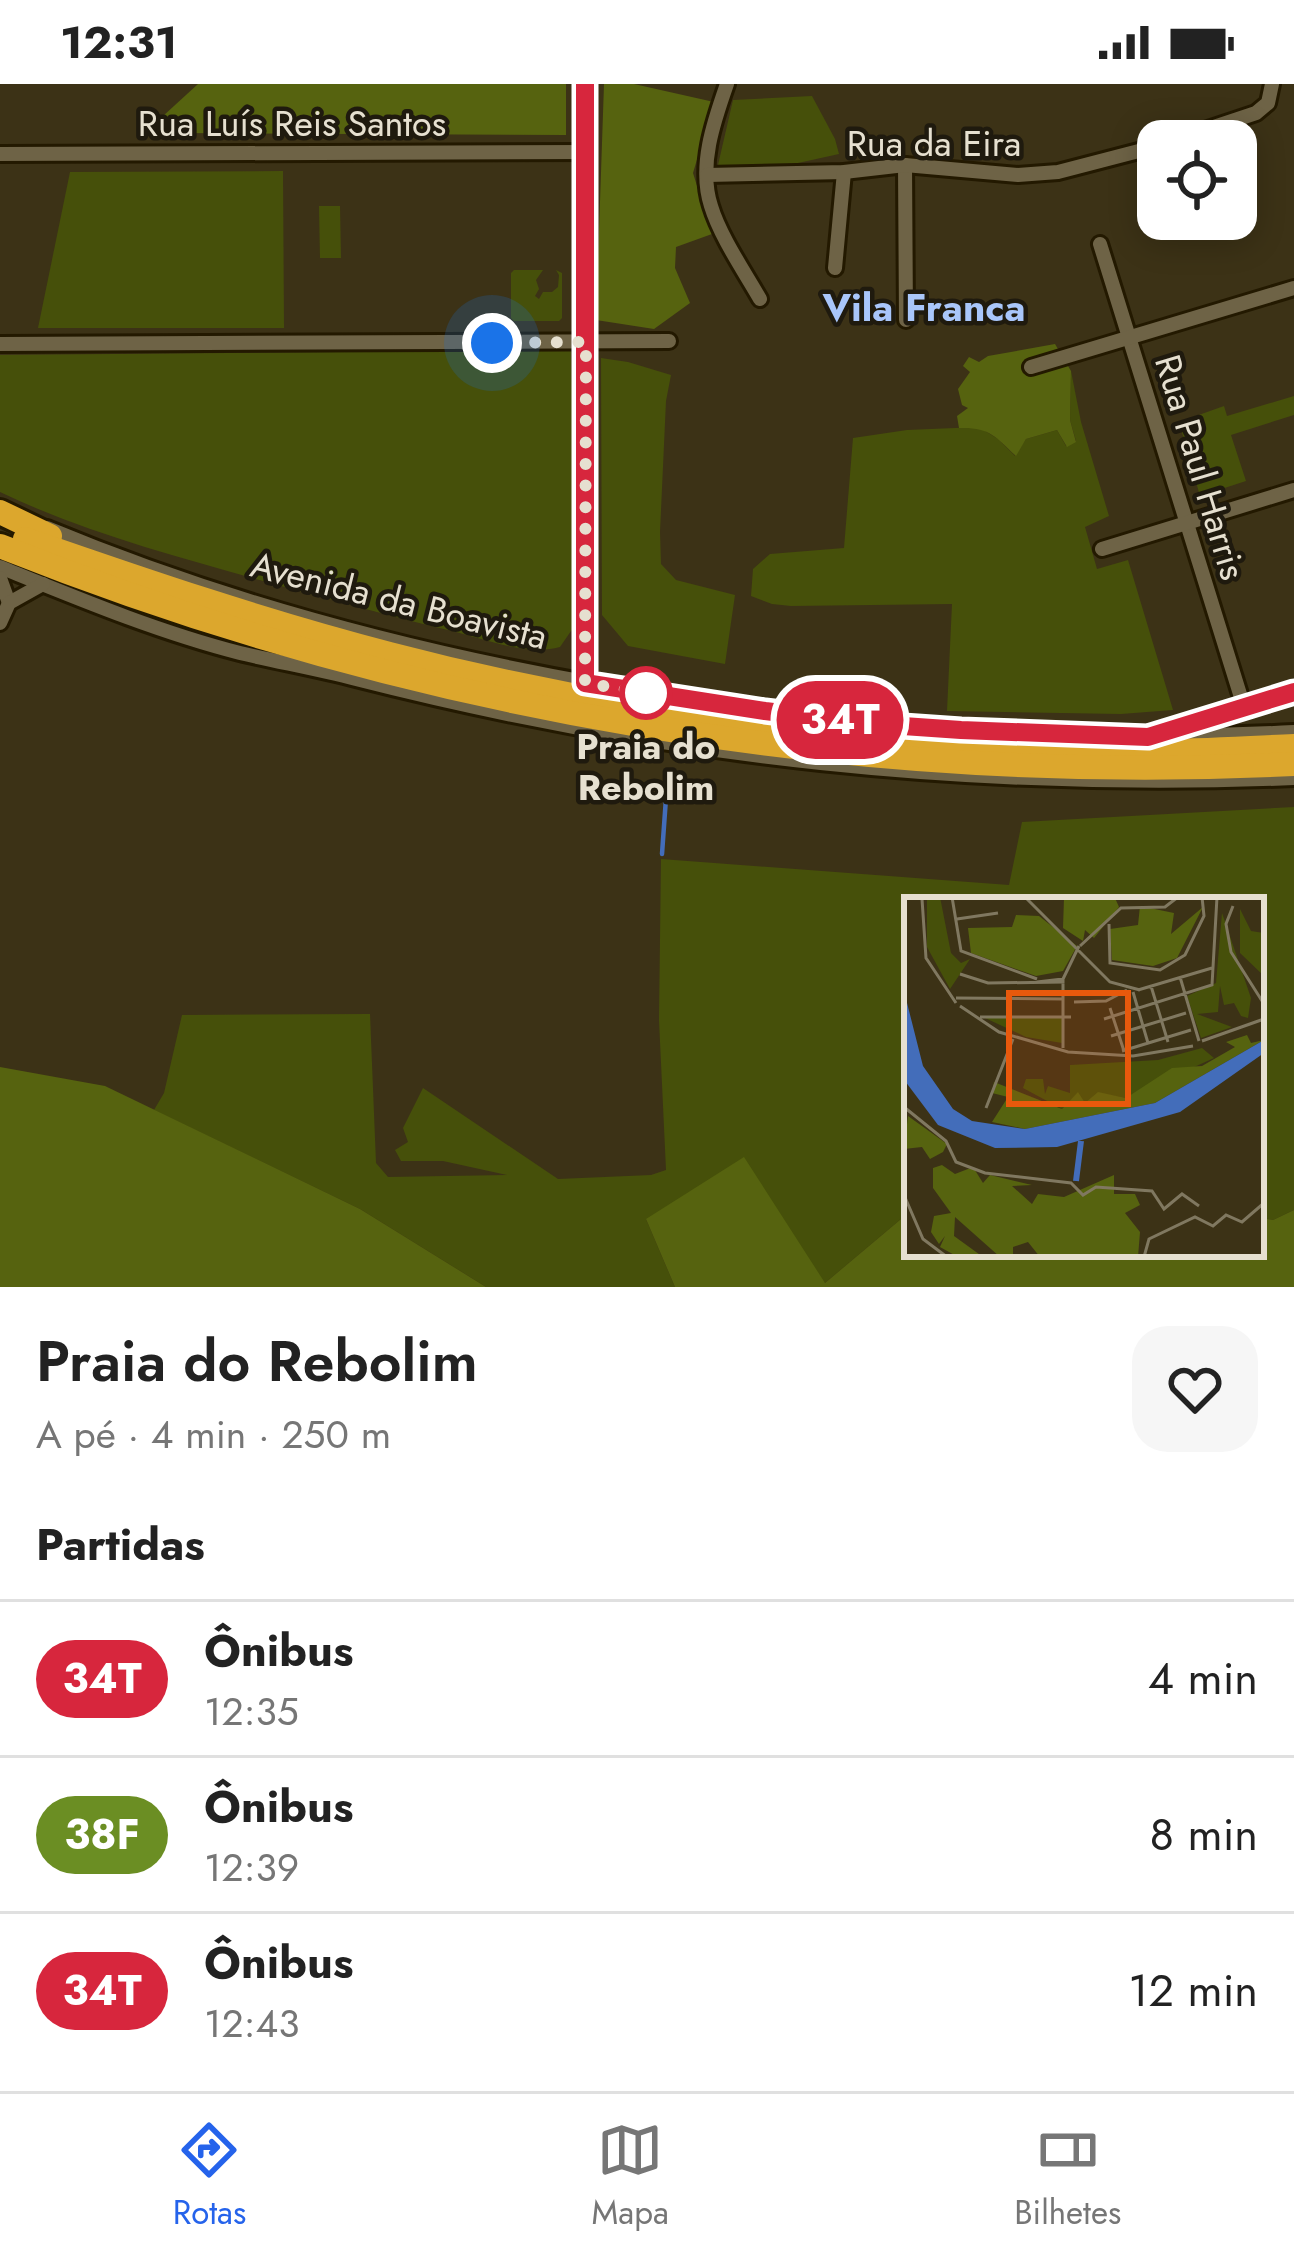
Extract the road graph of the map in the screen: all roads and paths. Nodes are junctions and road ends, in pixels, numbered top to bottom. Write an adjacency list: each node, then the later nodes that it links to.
1 (585, 84): 6 (street)
2 (728, 84): 10 (street)
3 (1272, 84): 4 (street)
4 (1233, 120)
5 (1137, 151): 8 (street, Rua da Eira)
6 (584, 152): 7 (street, Rua Luís Reis Santos); 18 (street)
7 (0, 154)
8 (905, 165): 9 (street, Rua da Eira); 15 (street)
9 (844, 172): 10 (street, Rua da Eira); 12 (street)
10 (707, 175): 14 (street)
11 (1100, 244): 16 (street, Rua Paul Harris)
12 (835, 268)
13 (1294, 288): 16 (street)
14 (760, 299)
15 (906, 320)
16 (1130, 338): 20 (street); 23 (street, Rua Paul Harris)
17 (669, 340): 18 (street)
18 (586, 342): 19 (street); 33 (street)
19 (0, 344)
20 (1031, 367)
21 (1294, 490): 23 (street)
22 (0, 512): 29 (highway); 33 (street, Avenida da Boavista)
23 (1187, 524): 26 (street); 35 (street, Rua Paul Harris)
24 (0, 530): 29 (highway, Avenida da Boavista)
25 (0, 546): 29 (highway, Avenida da Boavista)
26 (1102, 549)
27 (0, 564): 29 (highway); 30 (street)
28 (0, 578): 31 (street)
29 (107, 578): 38 (highway, Avenida da Boavista); 39 (highway, Avenida da Boavista)
30 (43, 584): 31 (street); 40 (street)
31 (9, 603): 32 (street)
32 (0, 622)
33 (585, 683): 37 (street, Avenida da Boavista)
34 (1294, 692): 35 (street)
35 (1244, 707): 37 (street)
36 (1294, 733): 37 (street, Avenida da Boavista)
37 (1148, 737)
38 (1294, 746)
39 (1294, 764)
40 (1294, 778)

